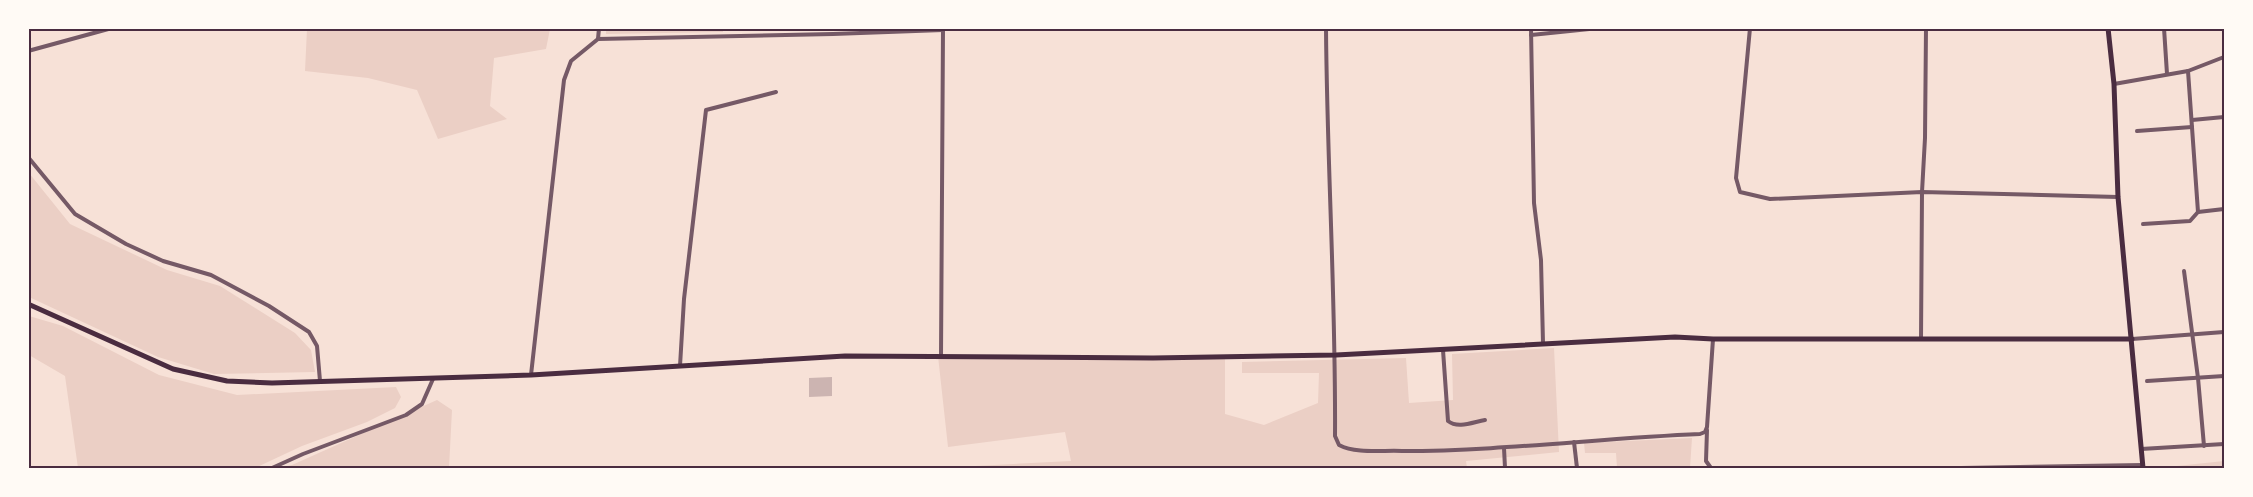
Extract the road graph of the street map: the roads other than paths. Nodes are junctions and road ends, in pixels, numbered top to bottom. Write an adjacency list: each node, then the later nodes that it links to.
1 (112, 28): 15 (street)
2 (599, 28): 14 (street)
3 (833, 28): 12 (street)
4 (1326, 28): 40 (street)
5 (1531, 28): 13 (street)
6 (1599, 28): 13 (street)
7 (1750, 28): 26 (street)
8 (1926, 28): 26 (street)
9 (2108, 28): 19 (main road)
10 (2164, 28): 18 (street)
11 (943, 29): 12 (street); 41 (street)
12 (833, 34): 14 (street)
13 (1531, 35): 38 (street)
14 (598, 39): 43 (street)
15 (28, 51)
16 (2224, 57): 17 (street)
17 (2188, 71): 18 (street); 22 (street)
18 (2167, 74): 19 (street)
19 (2114, 84): 27 (main road)
20 (776, 92): 42 (street)
21 (2224, 117): 22 (street)
22 (2192, 120): 23 (street)
23 (2192, 127): 24 (street); 29 (street)
24 (2138, 131)
25 (28, 157): 47 (street)
26 (1922, 192): 27 (street); 36 (street)
27 (2118, 197): 37 (main road)
28 (2224, 209): 29 (street)
29 (2198, 212): 30 (street)
30 (2143, 224)
31 (2184, 271): 34 (street)
32 (28, 304): 47 (main road)
33 (2224, 332): 34 (street)
34 (2192, 334): 37 (street); 45 (street)
35 (1713, 339): 36 (main road); 38 (main road); 50 (street)
36 (1922, 339): 37 (main road)
37 (2132, 339): 55 (main road)
38 (1543, 343): 39 (main road)
39 (1443, 350): 40 (main road); 49 (street)
40 (1336, 355): 41 (main road); 54 (street)
41 (941, 356): 42 (main road)
42 (680, 366): 43 (main road)
43 (531, 375): 46 (main road)
44 (2224, 376): 45 (street)
45 (2198, 378): 48 (street); 53 (street)
46 (433, 379): 47 (main road); 57 (street)
47 (320, 381)
48 (2147, 381)
49 (1485, 420)
50 (1707, 427): 51 (street); 60 (street)
51 (1574, 442): 54 (street); 59 (street)
52 (2224, 444): 53 (street)
53 (2204, 446): 55 (street)
54 (1504, 448): 58 (street)
55 (2141, 449): 56 (main road)
56 (2143, 467): 61 (street)
57 (272, 468)
58 (1505, 468)
59 (1577, 468)
60 (1711, 468)
61 (1961, 468)

